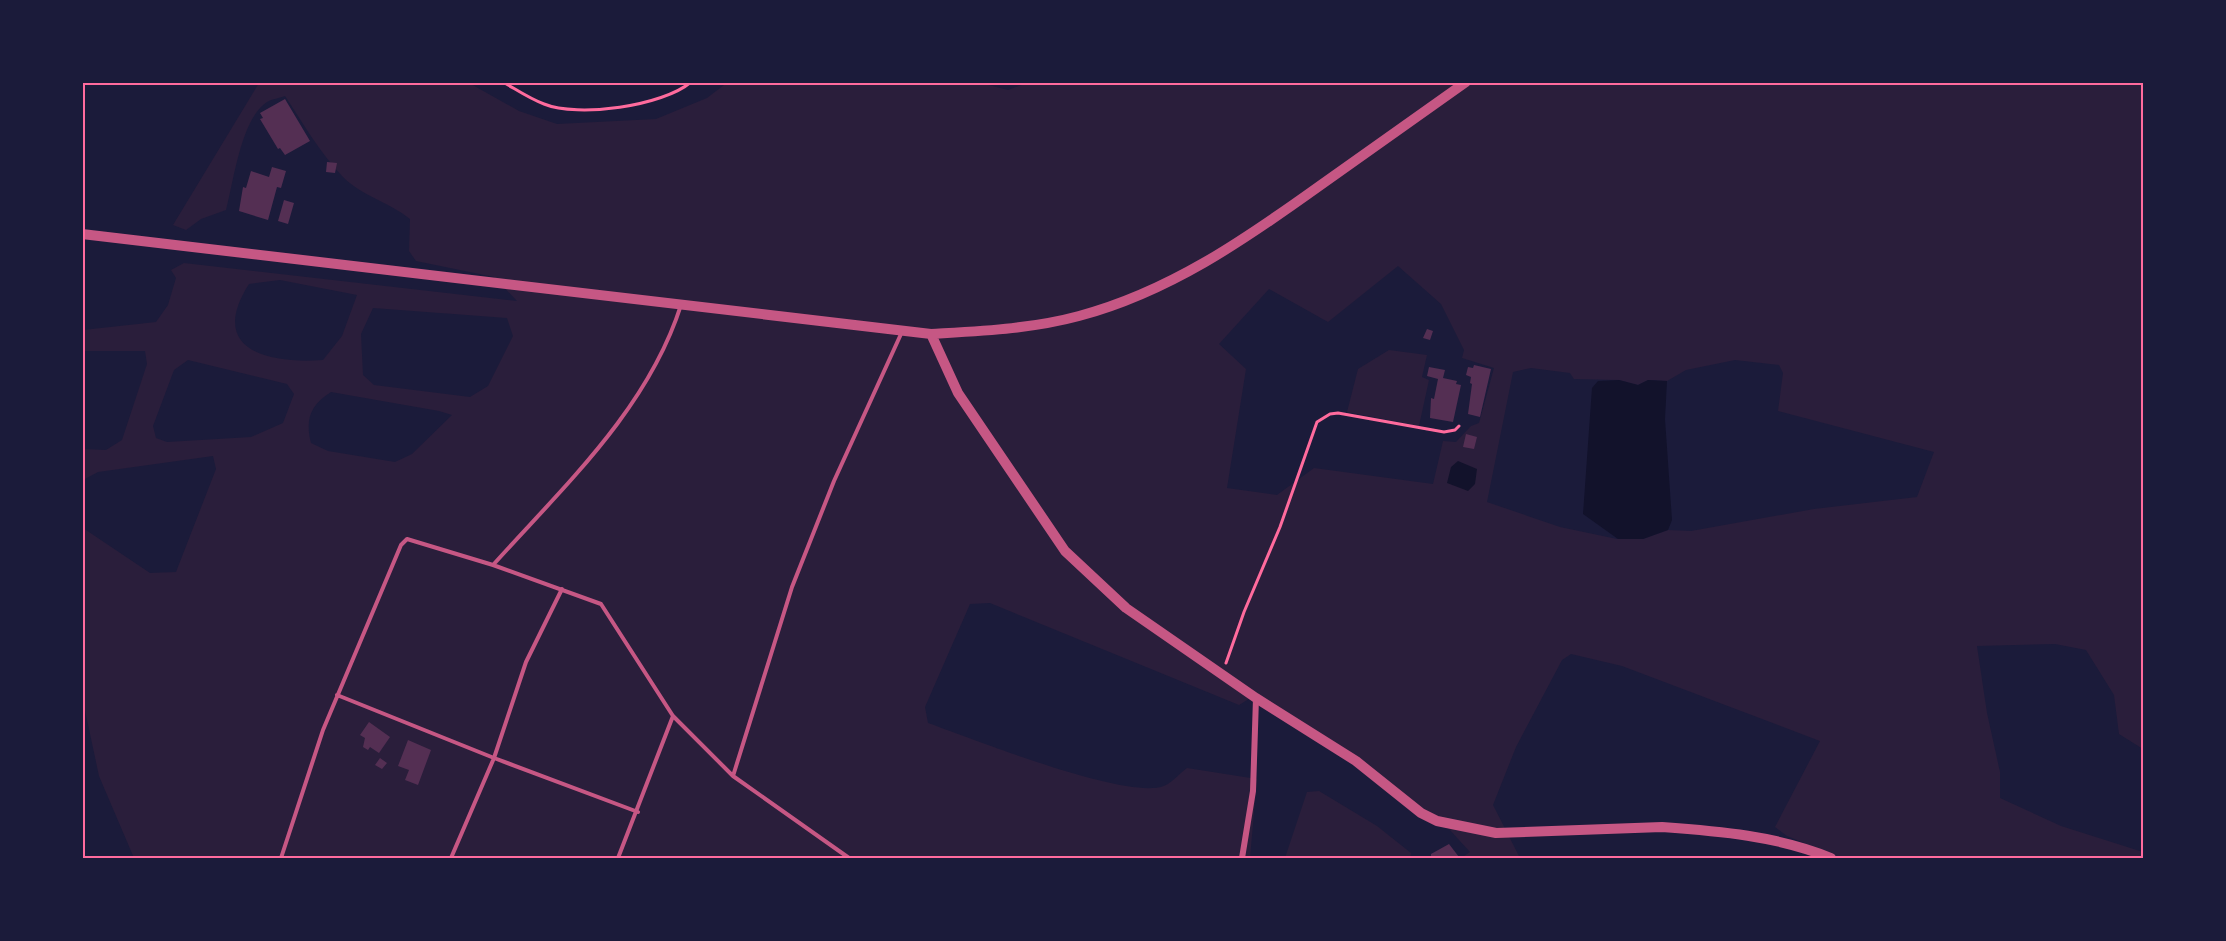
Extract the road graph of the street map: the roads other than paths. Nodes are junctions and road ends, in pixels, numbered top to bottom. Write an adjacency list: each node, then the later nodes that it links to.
1 (1466, 82): 5 (street)
2 (82, 234): 3 (street)
3 (681, 304): 4 (street); 6 (lane)
4 (903, 330): 5 (street); 12 (lane)
5 (931, 334): 9 (street)
6 (493, 565): 7 (lane); 8 (lane)
7 (562, 589): 10 (lane); 11 (lane)
8 (337, 695): 11 (lane); 14 (lane)
9 (1256, 698): 18 (street); 19 (street)
10 (673, 717): 12 (lane); 13 (lane)
11 (494, 758): 13 (lane); 15 (lane)
12 (733, 776): 17 (lane)
13 (638, 812): 16 (lane)
14 (281, 858)
15 (452, 858)
16 (618, 858)
17 (849, 858)
18 (1242, 858)
19 (1830, 858)

